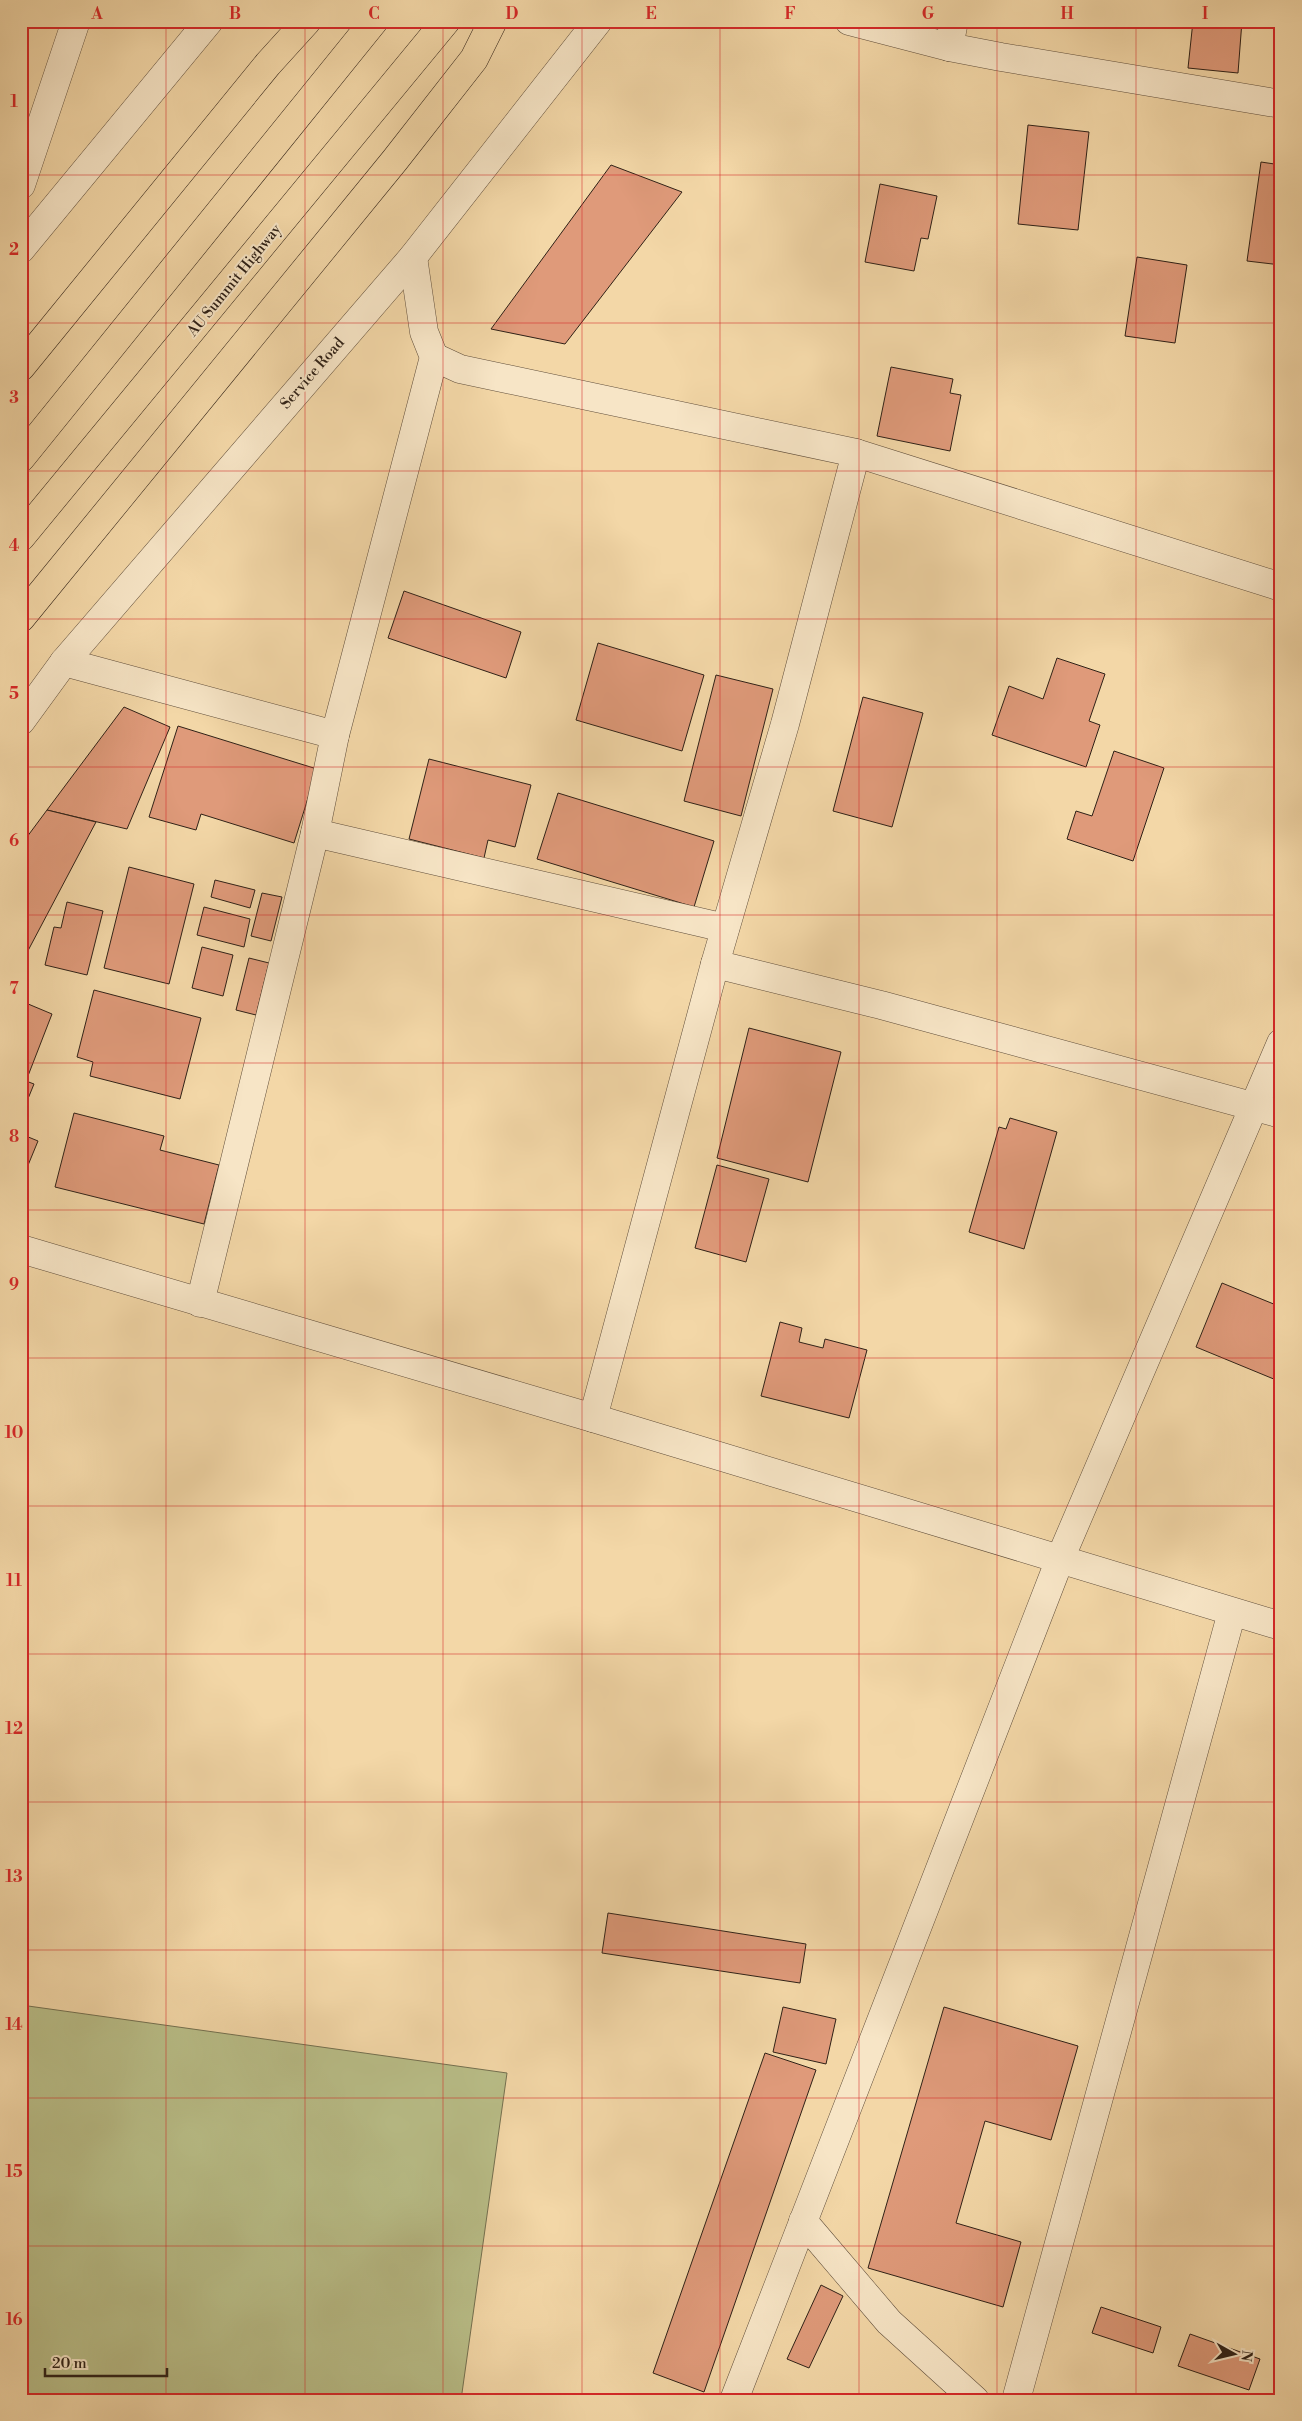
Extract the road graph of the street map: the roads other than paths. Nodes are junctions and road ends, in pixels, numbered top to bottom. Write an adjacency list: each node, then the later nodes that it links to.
1 (76, 21): 11 (street)
2 (210, 21): 12 (street)
3 (307, 21): 15 (main road)
4 (374, 21): 17 (main road)
5 (446, 21): 18 (main road, AU Summit Highway)
6 (493, 21): 20 (main road)
7 (598, 21): 13 (street, Service Road)
8 (849, 21): 9 (street)
9 (952, 34): 10 (street)
10 (1281, 104)
11 (21, 185)
12 (21, 249)
13 (413, 257): 14 (street); 21 (street, Service Road)
14 (434, 357): 16 (street); 23 (street)
15 (21, 367)
16 (856, 453): 19 (street); 25 (street)
17 (21, 458)
18 (21, 537)
19 (1281, 587)
20 (21, 618)
21 (64, 662): 22 (street, Service Road); 23 (street)
22 (21, 721)
23 (335, 734): 24 (street)
24 (315, 833): 25 (street); 31 (street)
25 (725, 928): 26 (street)
26 (715, 964): 28 (street); 32 (street)
27 (1281, 1043): 28 (street)
28 (1253, 1105): 29 (street); 33 (street)
29 (1281, 1114)
30 (21, 1248): 31 (street)
31 (200, 1303): 32 (street)
32 (592, 1418): 33 (street)
33 (1060, 1559): 34 (street); 36 (street)
34 (1232, 1612): 35 (street); 39 (street)
35 (1281, 1626)
36 (803, 2221): 37 (street); 38 (street)
37 (734, 2400)
38 (975, 2400)
39 (1016, 2400)

